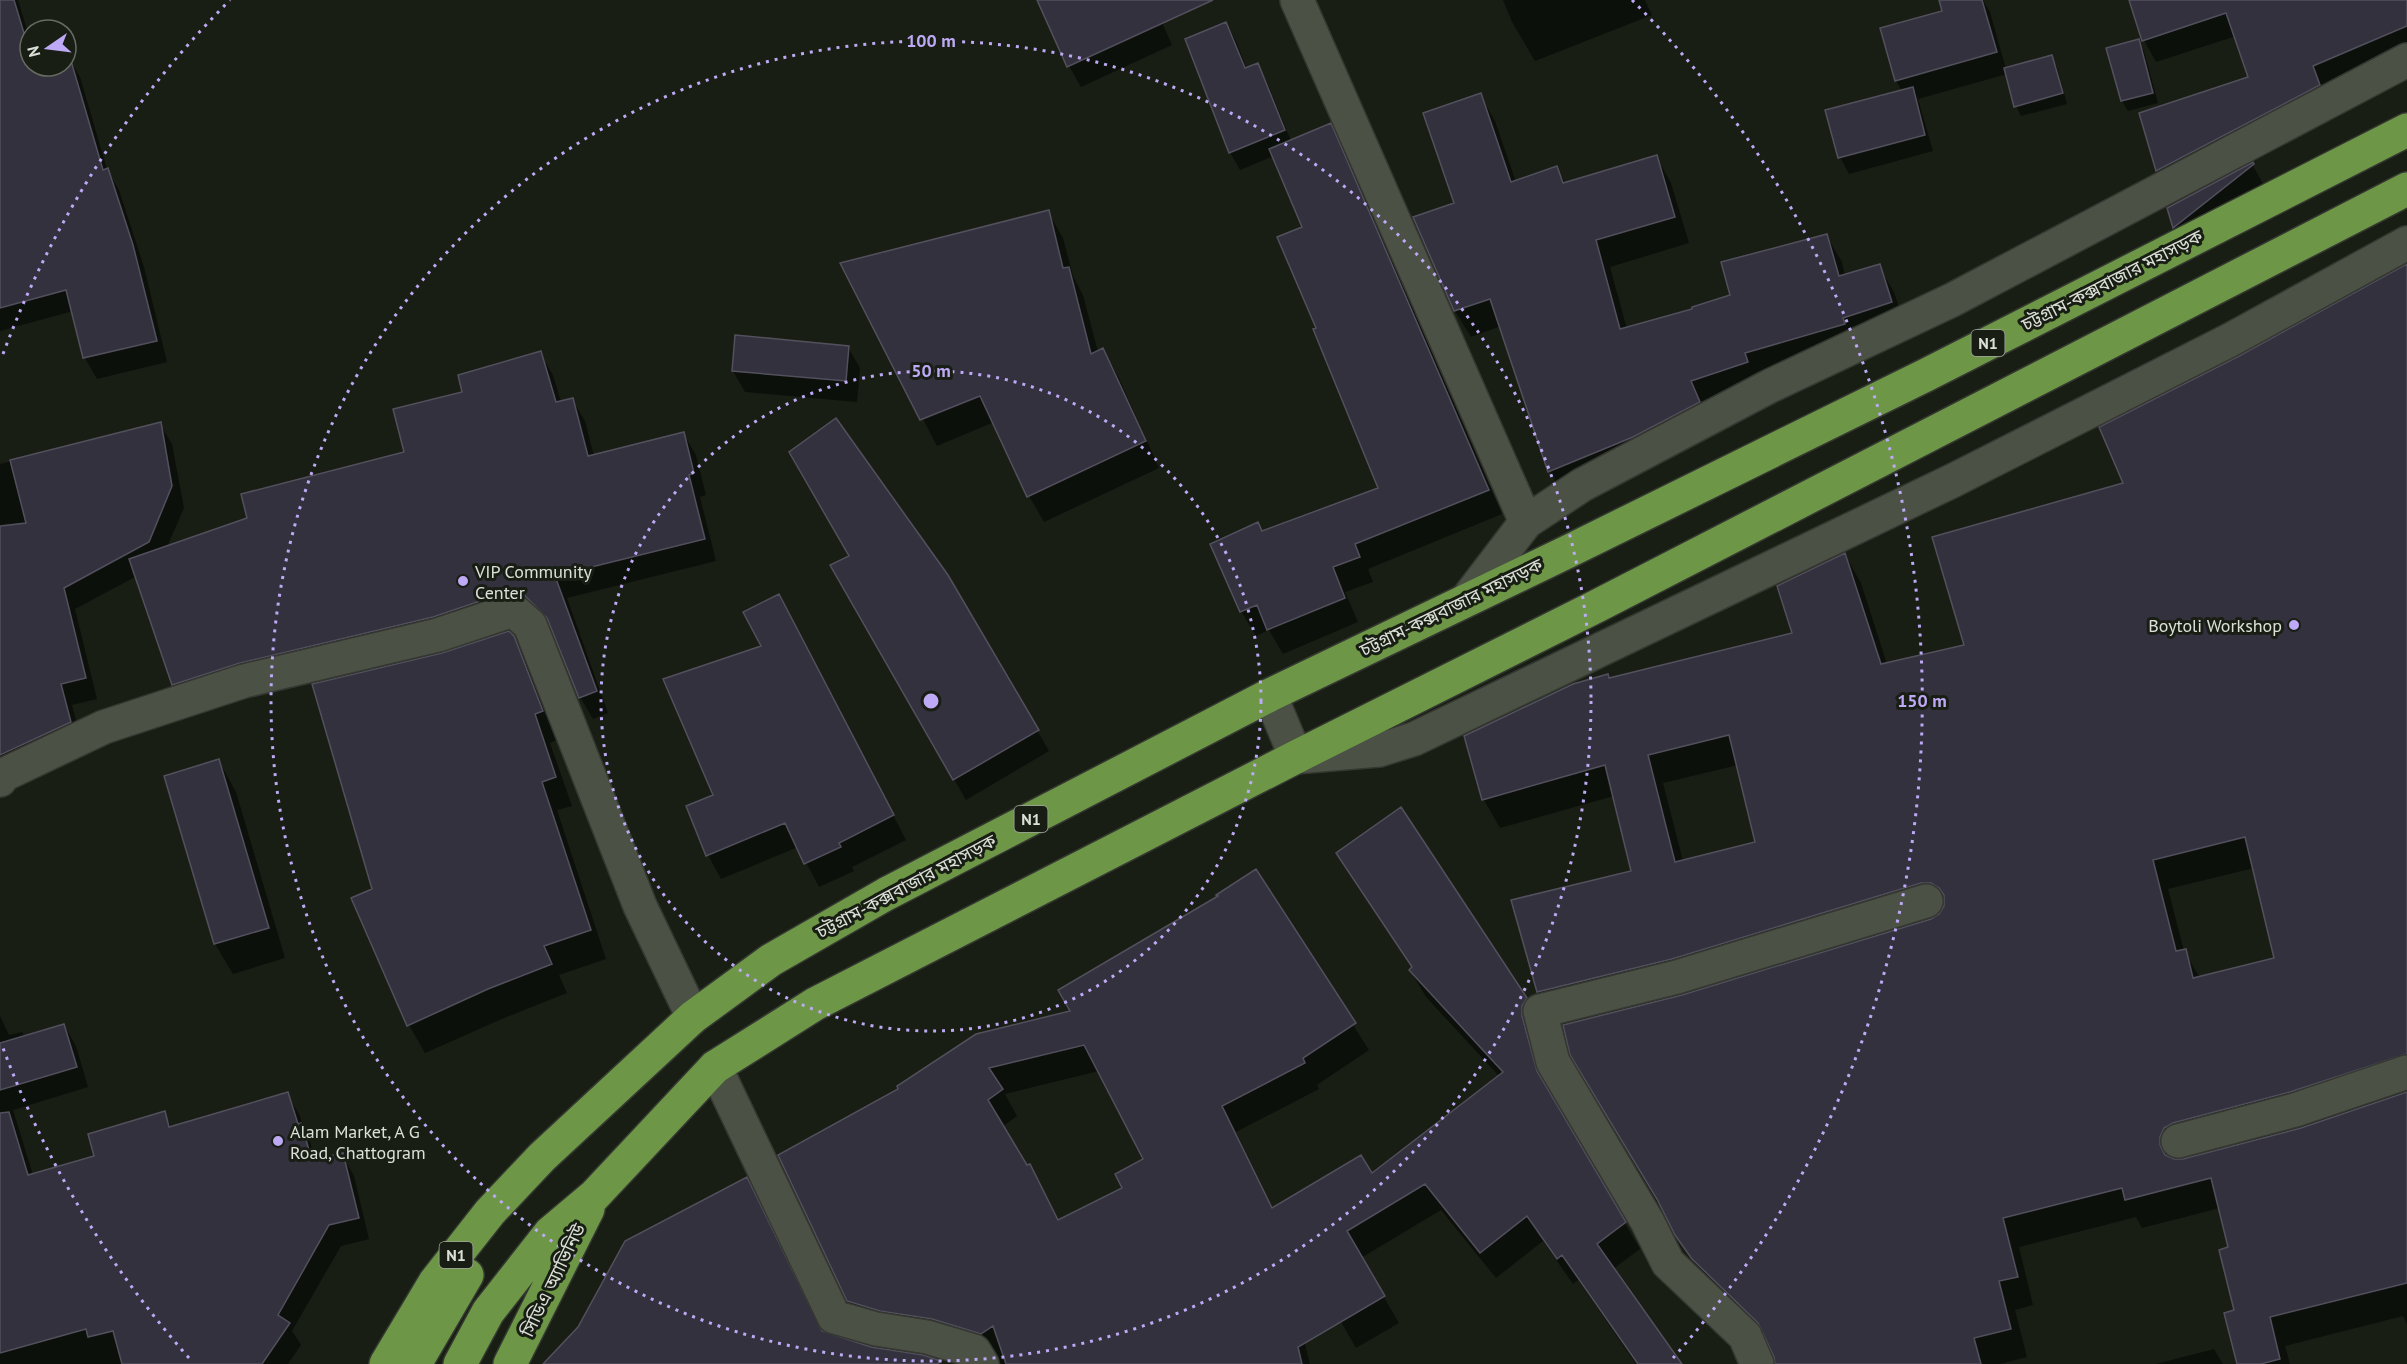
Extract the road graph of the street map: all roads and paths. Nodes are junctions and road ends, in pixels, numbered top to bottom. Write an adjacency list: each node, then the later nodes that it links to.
1 (1297, 0): 6 (street)
2 (2407, 60): 6 (street)
3 (2407, 130): 7 (highway, চট্টগ্রাম-কক্সবাজার মহাসড়ক / N1)
4 (2407, 189): 9 (highway)
5 (2407, 243): 9 (street)
6 (1526, 522): 7 (street)
7 (1468, 598): 8 (highway, চট্টগ্রাম-কক্সবাজার মহাসড়ক / N1)
8 (1270, 695): 9 (street); 12 (highway, চট্টগ্রাম-কক্সবাজার মহাসড়ক / N1)
9 (1296, 757): 13 (highway)
10 (0, 780): 12 (street)
11 (1926, 901): 23 (street)
12 (693, 1017): 16 (highway, চট্টগ্রাম-কক্সবাজার মহাসড়ক / N1)
13 (715, 1067): 17 (highway); 22 (street)
14 (2407, 1072): 15 (street)
15 (2178, 1141)
16 (542, 1157): 18 (highway, N1); 19 (highway, N1)
17 (594, 1196): 20 (highway); 21 (highway, সিডিএ অ্যাভিনিউ)
18 (386, 1364)
19 (415, 1364)
20 (460, 1364)
21 (510, 1364)
22 (982, 1364)
23 (1757, 1364)

